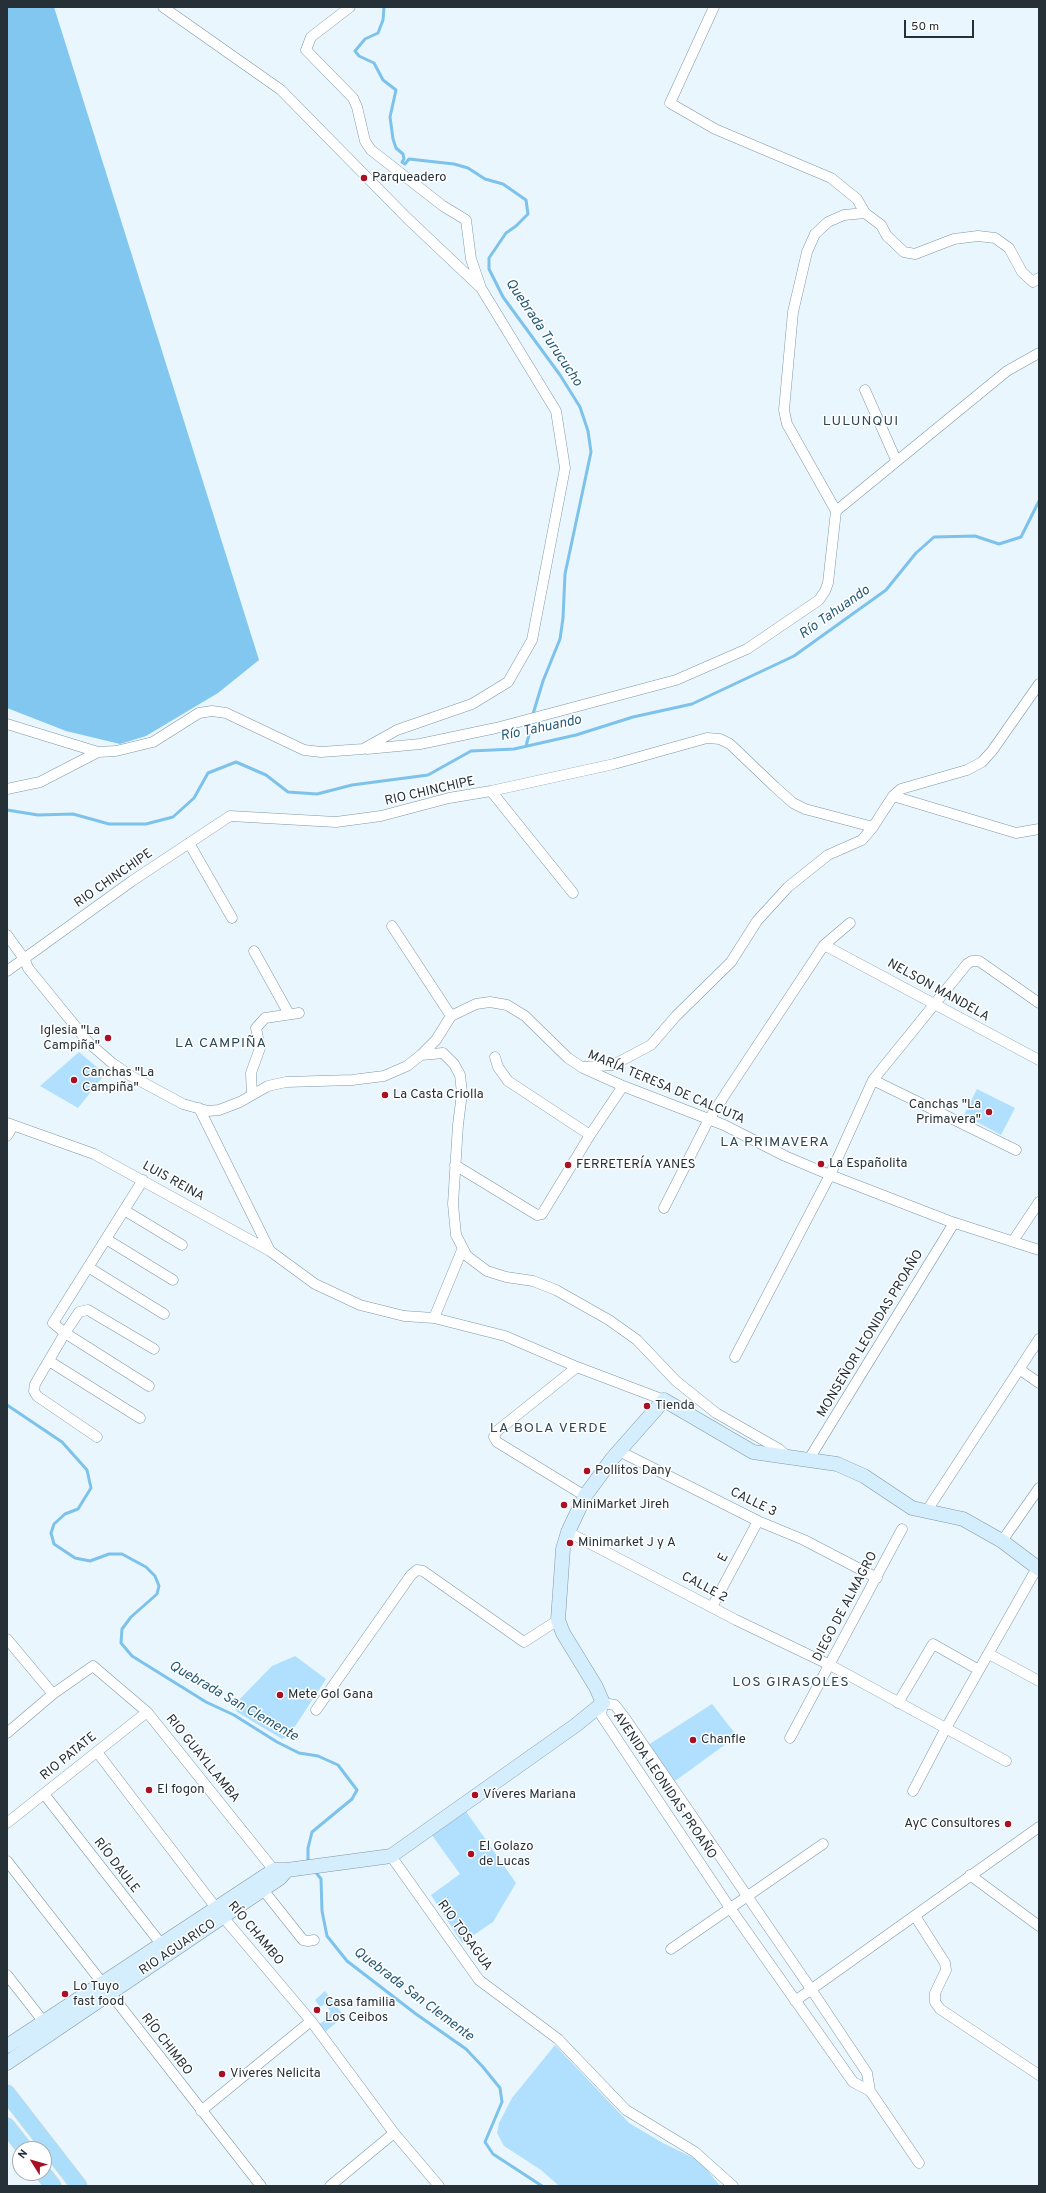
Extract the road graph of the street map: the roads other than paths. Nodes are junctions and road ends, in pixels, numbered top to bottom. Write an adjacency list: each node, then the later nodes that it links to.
1 (163, 7): 6 (street)
2 (350, 7): 6 (street)
3 (714, 7): 4 (street)
4 (865, 213): 5 (street); 10 (street)
5 (1039, 278)
6 (481, 288): 13 (street)
7 (1039, 353): 9 (street)
8 (865, 390): 9 (street)
9 (896, 460): 10 (street)
10 (836, 511): 13 (street)
11 (1039, 684): 17 (street)
12 (7, 724): 14 (street)
13 (363, 749): 14 (street)
14 (98, 752): 15 (street)
15 (7, 788)
16 (491, 791): 18 (street, RIO CHINCHIPE); 20 (street, RIO CHINCHIPE); 21 (street)
17 (893, 796): 18 (street); 19 (street)
18 (873, 827): 36 (street)
19 (1039, 829)
20 (189, 843): 22 (street); 28 (street, RIO CHINCHIPE)
21 (573, 893)
22 (232, 918)
23 (850, 924): 26 (street)
24 (392, 926): 32 (street)
25 (7, 935): 28 (street)
26 (824, 945): 31 (street, NELSON MANDELA); 41 (street)
27 (254, 951): 39 (street)
28 (25, 960): 29 (street, RIO CHINCHIPE); 40 (street)
29 (7, 972)
30 (1039, 1003): 31 (street)
31 (934, 1005): 35 (street, NELSON MANDELA); 37 (street)
32 (451, 1016): 33 (street); 36 (street, MARÍA TERESA DE CALCUTA)
33 (421, 1055): 39 (street); 46 (street)
34 (495, 1057): 43 (street)
35 (1039, 1060)
36 (583, 1068): 38 (street, MARÍA TERESA DE CALCUTA)
37 (873, 1080): 45 (street); 47 (street)
38 (623, 1086): 41 (street, MARÍA TERESA DE CALCUTA); 43 (street)
39 (252, 1095): 40 (street)
40 (198, 1108): 58 (street)
41 (708, 1121): 47 (street, MARÍA TERESA DE CALCUTA); 50 (street)
42 (10, 1124): 44 (street); 48 (street, LUIS REINA)
43 (590, 1135): 46 (street)
44 (7, 1136)
45 (1016, 1150)
46 (455, 1165): 56 (street)
47 (830, 1175): 52 (street, MARÍA TERESA DE CALCUTA); 66 (street)
48 (143, 1180): 51 (street); 58 (street, LUIS REINA)
49 (1039, 1202): 54 (street)
50 (664, 1208)
51 (124, 1210): 53 (street); 55 (street)
52 (954, 1223): 54 (street, MARÍA TERESA DE CALCUTA); 77 (street, MONSEÑOR LEONIDAS PROAÑO)
53 (106, 1239): 59 (street); 60 (street)
54 (1013, 1241): 57 (street, MARÍA TERESA DE CALCUTA)
55 (182, 1246)
56 (462, 1250): 62 (street); 76 (street)
57 (1039, 1250)
58 (270, 1251): 62 (street, LUIS REINA)
59 (88, 1267): 61 (street); 63 (street)
60 (173, 1280)
61 (164, 1314)
62 (434, 1318): 68 (street, LUIS REINA)
63 (65, 1333): 65 (street); 67 (street); 71 (street)
64 (1039, 1339): 69 (street)
65 (154, 1348)
66 (735, 1356)
67 (49, 1361): 73 (street); 74 (street)
68 (577, 1367): 72 (street, LUIS REINA); 79 (street)
69 (1019, 1369): 70 (street); 80 (street)
70 (1039, 1383)
71 (149, 1386)
72 (664, 1400): 75 (main road); 76 (main road)
73 (140, 1418)
74 (97, 1437)
75 (619, 1451): 79 (main road); 81 (street, CALLE 3)
76 (789, 1457): 77 (main road)
77 (810, 1459): 80 (main road)
78 (1039, 1488): 84 (street)
79 (585, 1496): 83 (main road)
80 (926, 1512): 84 (main road)
81 (758, 1521): 86 (street, CALLE 3); 87 (street, E)
82 (902, 1529): 86 (street, DIEGO DE ALMAGRO)
83 (568, 1532): 87 (street, CALLE 2); 88 (main road)
84 (1002, 1541): 85 (main road)
85 (1038, 1569): 90 (street)
86 (876, 1578): 91 (street, DIEGO DE ALMAGRO)
87 (712, 1607): 91 (street, CALLE 2)
88 (558, 1620): 95 (main road); 97 (street)
89 (7, 1639): 94 (street)
90 (989, 1654): 92 (street); 93 (street)
91 (830, 1665): 96 (street, CALLE 2); 101 (street, DIEGO DE ALMAGRO)
92 (979, 1670): 96 (street); 99 (street)
93 (1039, 1681)
94 (53, 1694): 98 (street, RIO GUAYLLAMBA); 100 (street)
95 (603, 1703): 109 (main road); 114 (street, AVENIDA LEONIDAS PROAÑO); 115 (street, AVENIDA LEONIDAS PROAÑO)
96 (898, 1703): 99 (street, CALLE 2)
97 (316, 1710)
98 (147, 1712): 102 (street, RIO PATATE); 111 (street, RIO GUAYLLAMBA)
99 (946, 1728): 103 (street, CALLE 2); 104 (street)
100 (7, 1733)
101 (790, 1738)
102 (96, 1752): 105 (street, RIO PATATE); 116 (street, RÍO CHAMBO)
103 (1006, 1761)
104 (913, 1791)
105 (44, 1794): 106 (street, RIO PATATE); 120 (street, RÍO DAULE)
106 (8, 1822)
107 (1039, 1827): 112 (street)
108 (823, 1844): 114 (street)
109 (391, 1856): 111 (main road); 142 (street, RIO TOSAGUA)
110 (7, 1861): 123 (street, RÍO CHIMBO)
111 (283, 1871): 113 (main road, RIO AGUARICO)
112 (970, 1876): 117 (street); 118 (street)
113 (260, 1885): 116 (main road, RIO AGUARICO); 119 (street)
114 (747, 1897): 115 (street); 124 (street, AVENIDA LEONIDAS PROAÑO)
115 (730, 1908): 121 (street); 125 (street, AVENIDA LEONIDAS PROAÑO)
116 (219, 1913): 120 (main road, RIO AGUARICO); 126 (street, RÍO CHAMBO)
117 (915, 1916): 124 (street); 130 (street)
118 (1039, 1926)
119 (314, 1940)
120 (165, 1949): 123 (main road, RIO AGUARICO)
121 (671, 1949)
122 (7, 1975): 127 (street)
123 (105, 1989): 127 (main road, RIO AGUARICO); 133 (street, RÍO CHIMBO)
124 (811, 1989): 125 (street); 131 (street, AVENIDA LEONIDAS PROAÑO)
125 (795, 2001): 131 (street, AVENIDA LEONIDAS PROAÑO)
126 (311, 2021): 133 (street); 135 (street, RÍO CHAMBO)
127 (48, 2027): 128 (main road, RIO AGUARICO); 129 (main road, RIO AGUARICO)
128 (7, 2046)
129 (7, 2063)
130 (1039, 2075)
131 (870, 2091): 137 (street)
132 (7, 2093): 138 (main road)
133 (201, 2111): 139 (street, RÍO CHIMBO)
134 (7, 2126): 136 (main road)
135 (394, 2132): 140 (street); 141 (street, RÍO CHAMBO)
136 (18, 2141)
137 (919, 2163)
138 (79, 2186)
139 (261, 2186)
140 (330, 2186)
141 (439, 2186)
142 (733, 2186)

